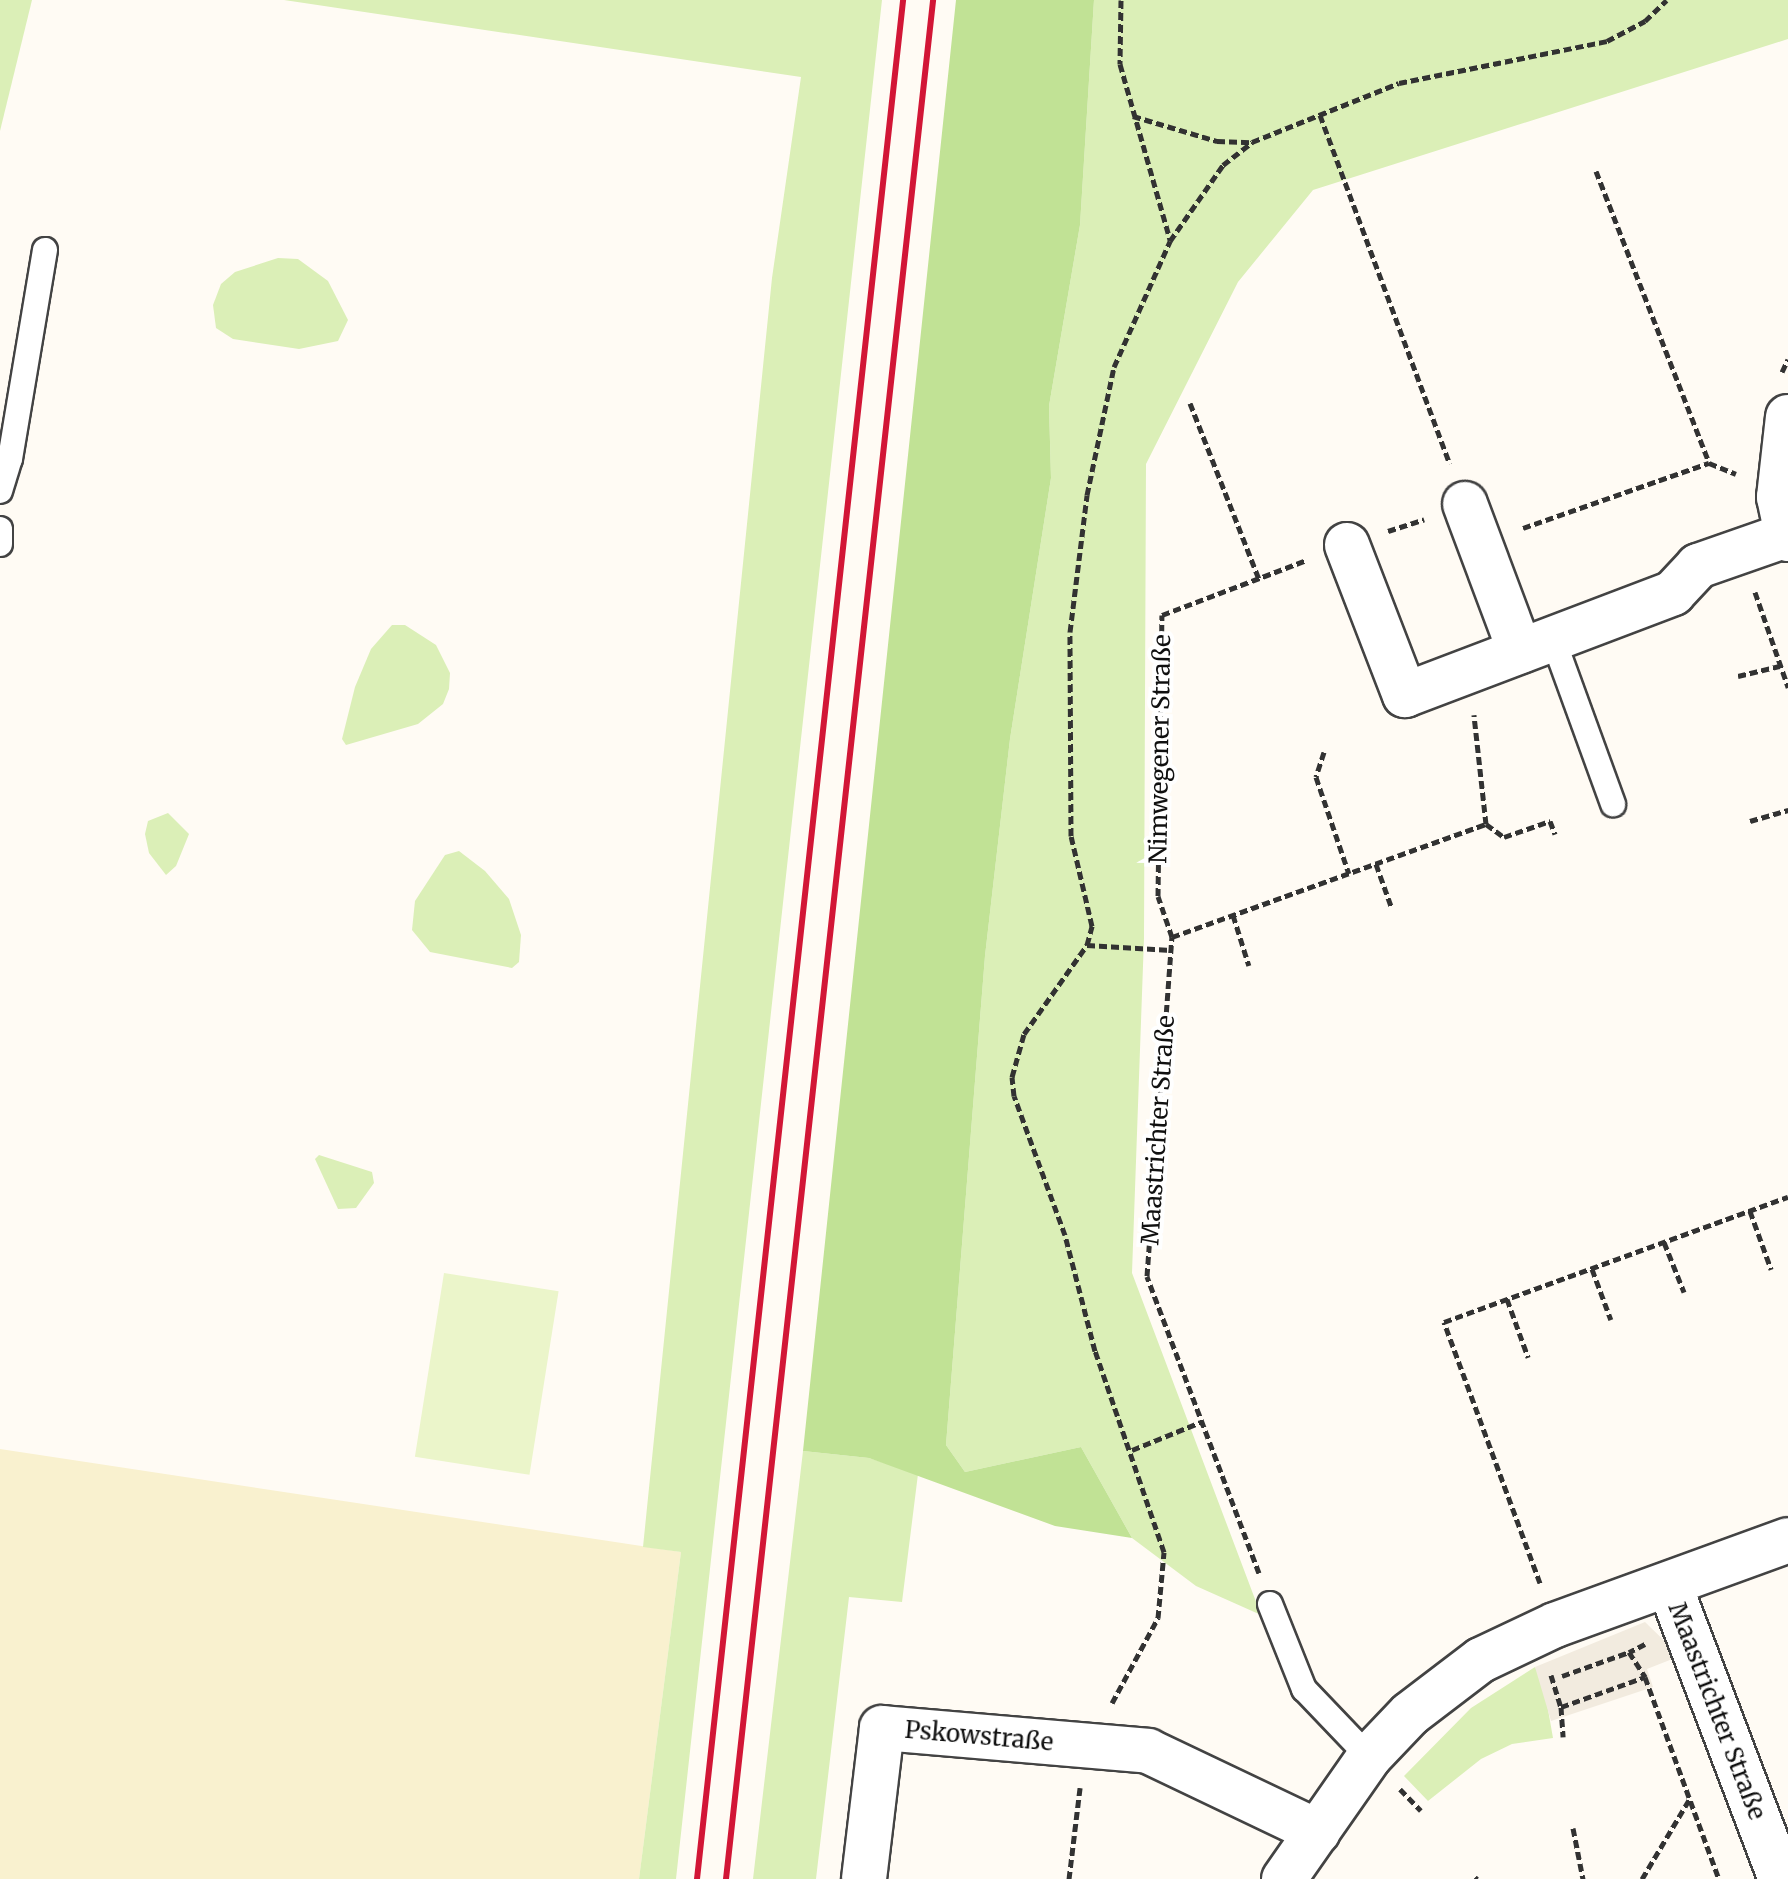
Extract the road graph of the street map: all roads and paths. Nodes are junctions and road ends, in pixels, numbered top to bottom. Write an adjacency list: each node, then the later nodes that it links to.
1 (1121, 0): 4 (path)
2 (1667, 0): 3 (path)
3 (1320, 115): 5 (path); 14 (path)
4 (1132, 116): 5 (path); 7 (path)
5 (1252, 142): 7 (path)
6 (1596, 171): 11 (path)
7 (1170, 241): 37 (path)
8 (45, 250): 13 (lane)
9 (1190, 403): 20 (path)
10 (1788, 417): 16 (street)
11 (1709, 463): 12 (path); 14 (path, Nimwegener Straße)
12 (1751, 481)
13 (0, 491)
14 (1472, 524): 18 (path, Nimwegener Straße); 21 (street)
15 (0, 529): 17 (lane)
16 (1787, 537): 21 (street)
17 (0, 544)
18 (1347, 545): 20 (path, Nimwegener Straße); 23 (street)
19 (1751, 578): 22 (path)
20 (1259, 579): 36 (path, Nimwegener Straße)
21 (1536, 645): 23 (street); 27 (lane)
22 (1780, 666): 24 (path); 25 (path)
23 (1470, 670): 30 (path)
24 (1738, 676)
25 (1788, 687)
26 (1324, 752): 33 (path)
27 (1613, 804)
28 (1788, 810): 29 (path)
29 (1750, 821)
30 (1486, 824): 31 (path); 32 (path)
31 (1555, 834)
32 (1376, 864): 33 (path); 34 (path)
33 (1349, 874): 35 (path)
34 (1391, 906)
35 (1233, 915): 36 (path); 39 (path)
36 (1172, 937): 38 (path, Maastrichter Straße)
37 (1087, 945): 38 (path); 50 (path)
38 (1171, 950): 49 (path, Maastrichter Straße)
39 (1249, 966)
40 (1788, 1197): 41 (path)
41 (1750, 1211): 42 (path); 44 (path)
42 (1664, 1242): 43 (path); 45 (path)
43 (1592, 1269): 46 (path); 47 (path)
44 (1771, 1269)
45 (1684, 1292)
46 (1507, 1299): 48 (path); 54 (path)
47 (1611, 1320)
48 (1528, 1357)
49 (1201, 1422): 50 (path); 52 (path, Maastrichter Straße)
50 (1131, 1450): 60 (path)
51 (1788, 1540): 53 (street, Maastrichter Straße)
52 (1270, 1604): 61 (lane)
53 (1677, 1606): 54 (street, Maastrichter Straße); 55 (path); 72 (street, Maastrichter Straße)
54 (1545, 1630): 57 (path); 61 (street, Maastrichter Straße)
55 (1629, 1652): 56 (path); 57 (path)
56 (1645, 1677): 58 (path); 62 (path)
57 (1552, 1679): 58 (path)
58 (1561, 1707): 59 (path)
59 (1563, 1737)
60 (1085, 1745): 64 (street, Pskowstraße); 65 (street, Pskowstraße); 66 (path, Pskowstraße)
61 (1369, 1757): 64 (street, Maastrichter Straße)
62 (1690, 1798): 70 (path); 71 (path)
63 (1573, 1828): 69 (path)
64 (1318, 1832): 67 (street, Maastrichter Straße); 68 (street)
65 (864, 1879)
66 (1069, 1879)
67 (1284, 1879)
68 (1322, 1879)
69 (1583, 1879)
70 (1642, 1879)
71 (1719, 1879)
72 (1781, 1879)

